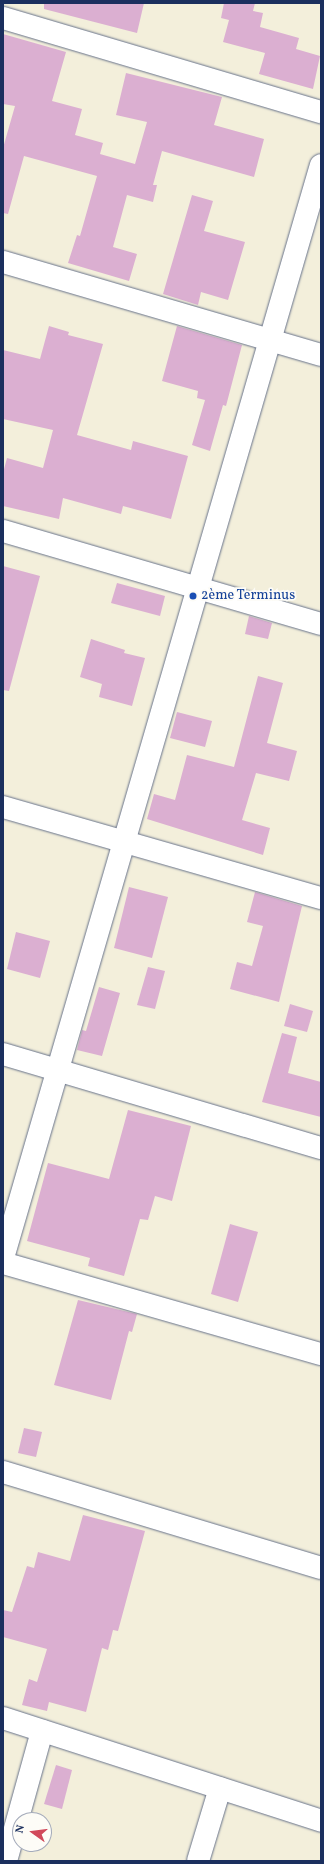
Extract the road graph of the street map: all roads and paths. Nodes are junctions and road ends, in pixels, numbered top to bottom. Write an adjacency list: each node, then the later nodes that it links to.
1 (3, 18): 2 (street)
2 (321, 112)
3 (321, 165): 5 (street)
4 (3, 262): 5 (street)
5 (270, 340): 6 (street); 8 (street)
6 (321, 355)
7 (3, 531): 8 (street)
8 (198, 588): 9 (street); 11 (street)
9 (321, 624)
10 (3, 807): 11 (street)
11 (124, 843): 12 (street); 14 (street)
12 (321, 898)
13 (3, 1054): 14 (street)
14 (58, 1070): 15 (street); 16 (street)
15 (321, 1148)
16 (3, 1258)
17 (3, 1263): 18 (street)
18 (321, 1354)
19 (3, 1472): 20 (street)
20 (321, 1568)
21 (3, 1718): 22 (street)
22 (42, 1731): 23 (street); 25 (street)
23 (220, 1788): 24 (street); 26 (street)
24 (321, 1821)
25 (6, 1861)
26 (198, 1861)

